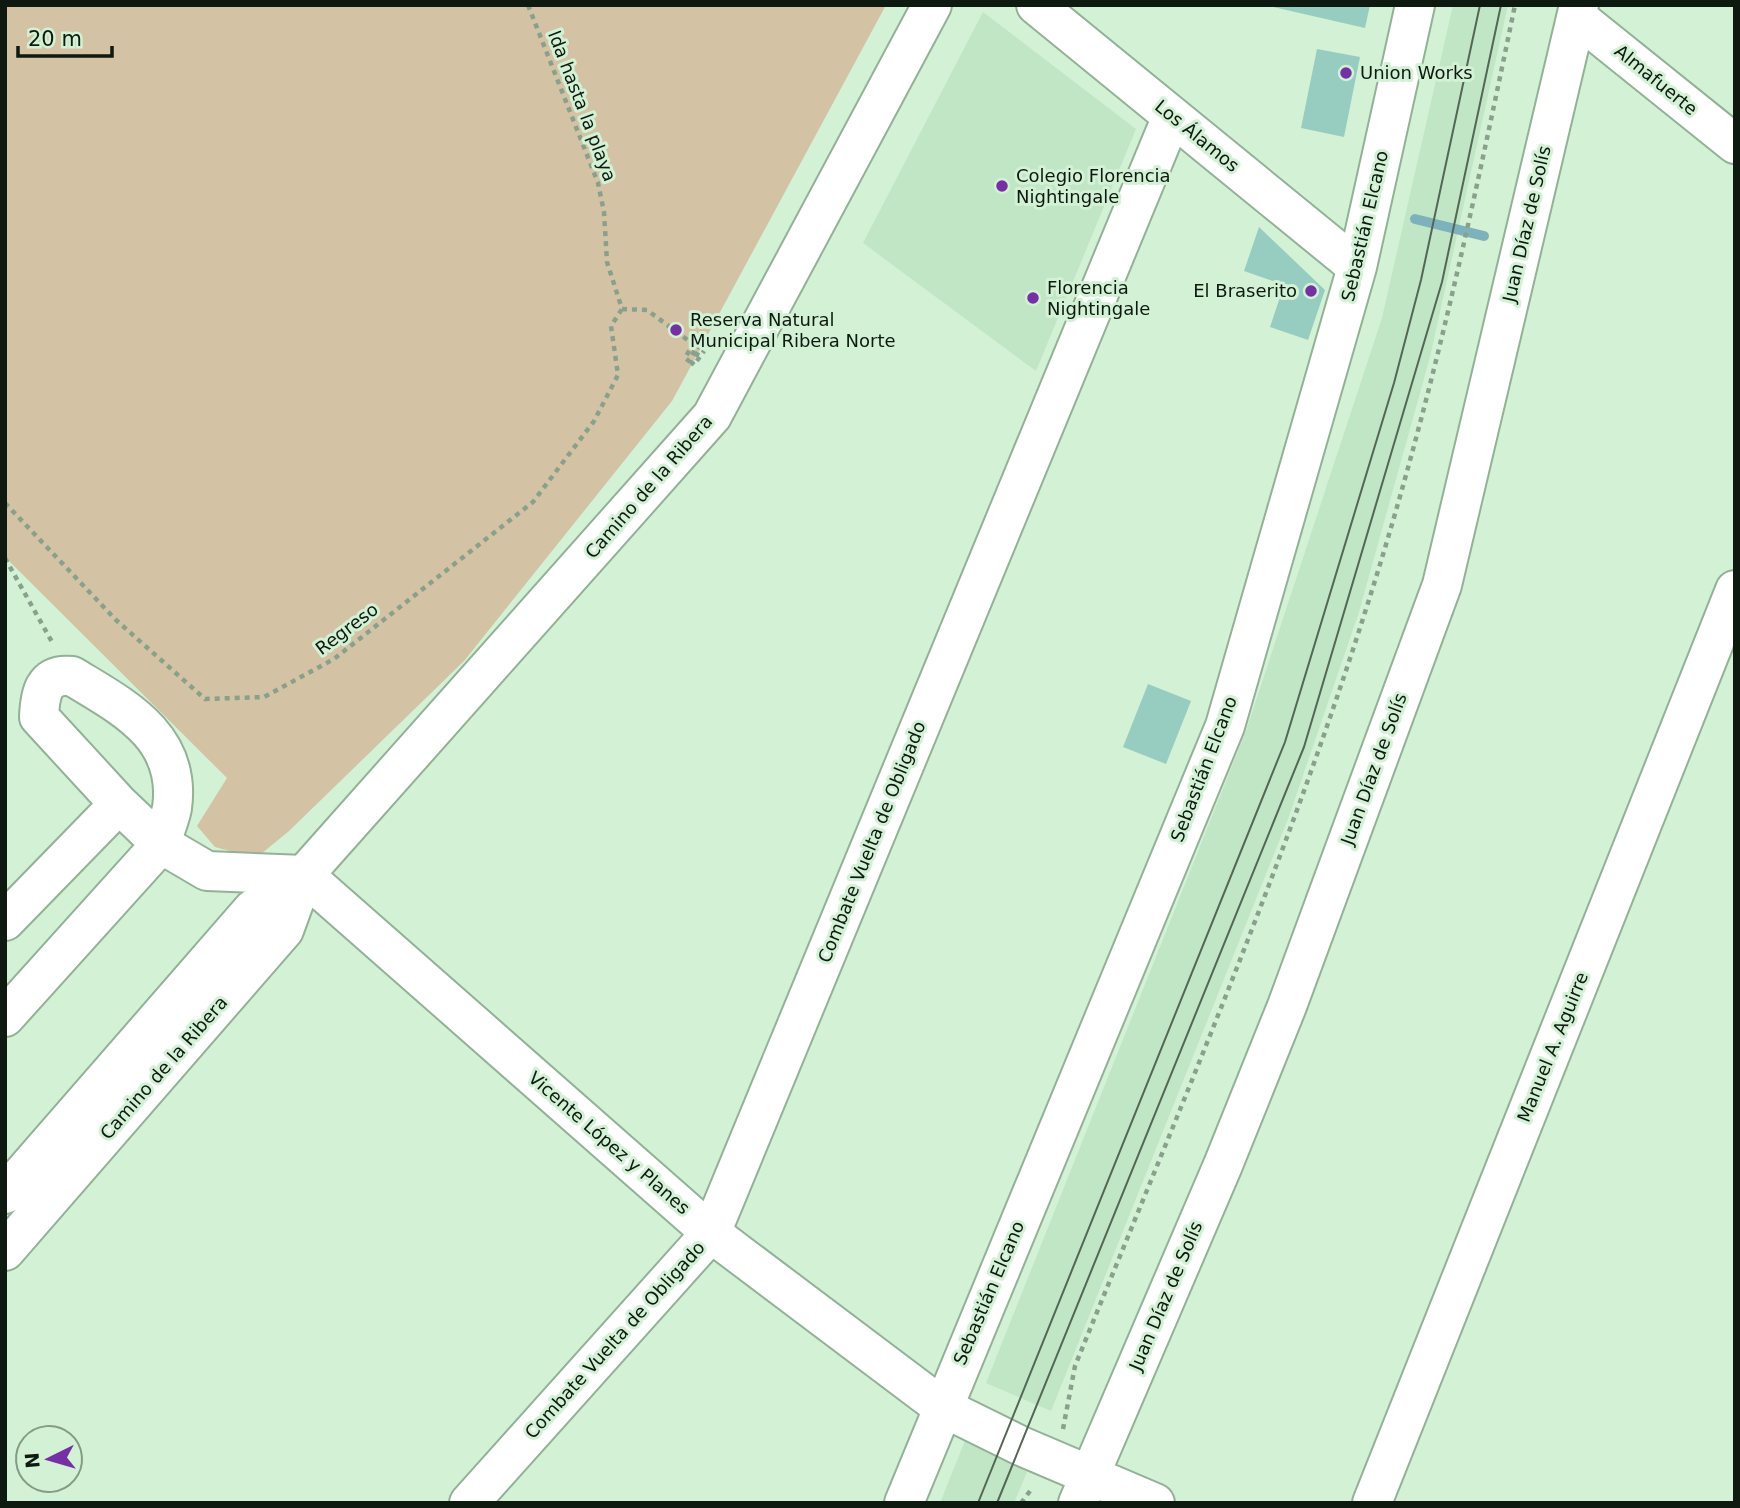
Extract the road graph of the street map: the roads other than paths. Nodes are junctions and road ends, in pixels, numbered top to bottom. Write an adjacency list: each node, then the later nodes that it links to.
1 (932, 5): 11 (street, Camino de la Ribera)
2 (1036, 5): 5 (street, Los Álamos)
3 (1416, 5): 7 (street, Sebastián Elcano)
4 (1578, 11): 6 (street, Almafuerte); 18 (street, Juan Díaz de Solís)
5 (1172, 116): 7 (street, Los Álamos); 15 (street, Combate Vuelta de Obligado)
6 (1735, 144)
7 (1357, 267): 17 (street, Sebastián Elcano)
8 (1735, 590): 22 (street, Manuel A. Aguirre)
9 (119, 804): 10 (street); 10 (street); 12 (street)
10 (161, 844): 11 (street); 13 (street)
11 (304, 875): 14 (street, Camino de la Ribera); 15 (street, Vicente López y Planes); 16 (street, Camino de la Ribera)
12 (5, 921)
13 (5, 1017)
14 (5, 1194)
15 (711, 1233): 17 (street, Vicente López y Planes); 19 (street, Combate Vuelta de Obligado)
16 (5, 1251)
17 (943, 1407): 18 (street, Vicente López y Planes); 20 (street, Sebastián Elcano)
18 (1075, 1480): 21 (street, Vicente López y Planes)
19 (469, 1503)
20 (904, 1503)
21 (1155, 1503)
22 (1372, 1503)

